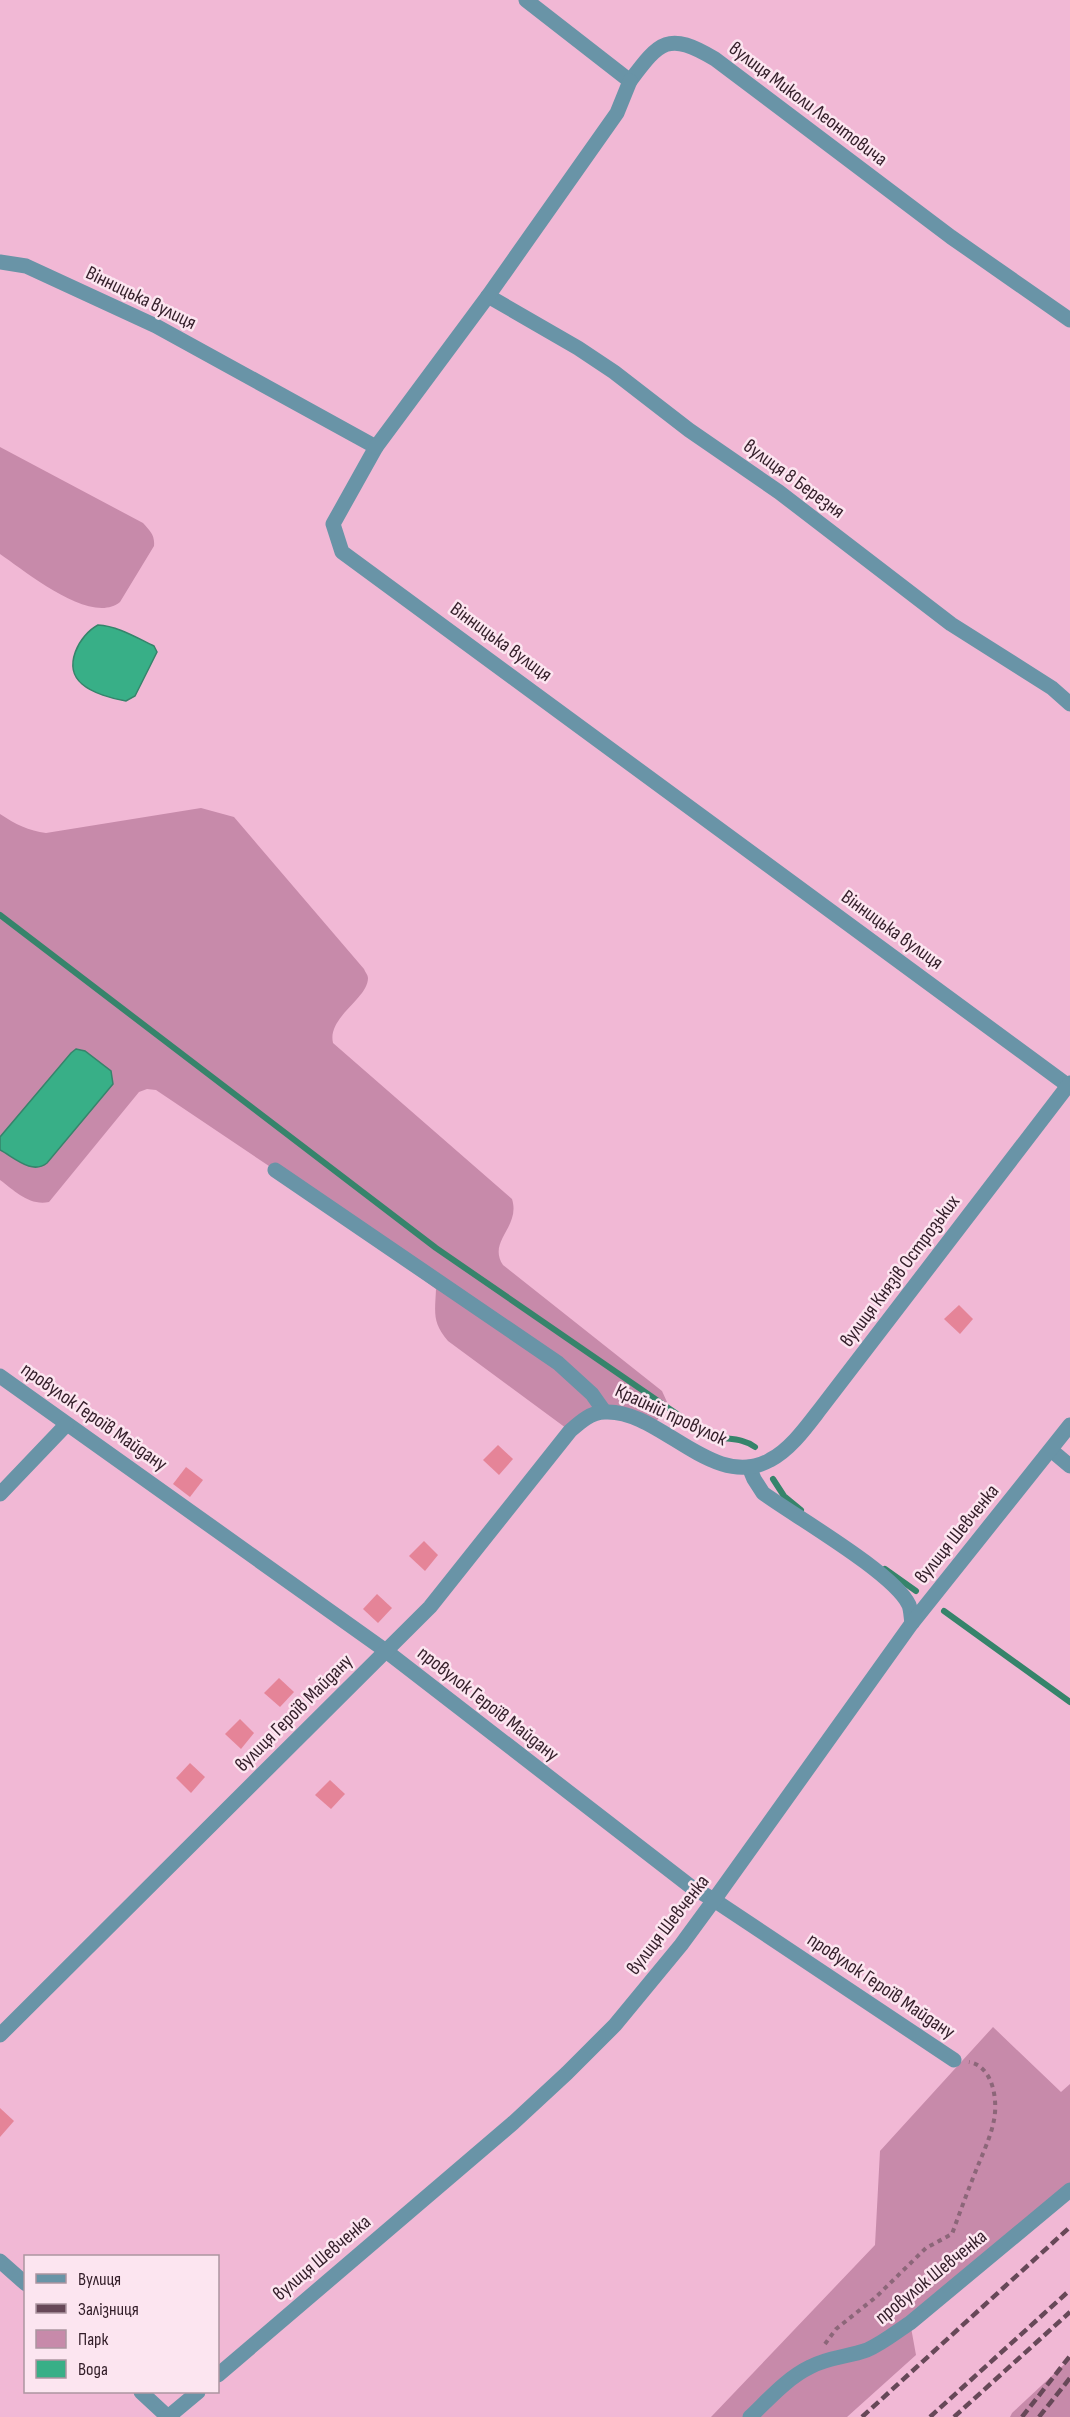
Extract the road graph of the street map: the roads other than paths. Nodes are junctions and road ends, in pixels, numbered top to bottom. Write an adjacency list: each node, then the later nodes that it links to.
1 (526, 0): 2 (street)
2 (630, 81): 4 (street); 5 (street, вулиця Миколи Леонтовича)
3 (0, 262): 6 (street, Вінницька вулиця)
4 (488, 296): 6 (street); 7 (street, вулиця 8 Березня)
5 (1070, 320)
6 (376, 447): 8 (street, Вінницька вулиця)
7 (1070, 704)
8 (1069, 1085): 16 (street, вулиця Князів Острозьких)
9 (275, 1170): 11 (street, Крайній провулок)
10 (0, 1376): 12 (street, провулок Героїв Майдану)
11 (604, 1412): 16 (street, Крайній провулок); 19 (street, вулиця Героїв Майдану)
12 (66, 1425): 17 (street); 19 (street, провулок Героїв Майдану)
13 (1070, 1425): 14 (street, вулиця Шевченка)
14 (1051, 1450): 15 (street); 18 (street, вулиця Шевченка)
15 (1070, 1466)
16 (749, 1467): 18 (street)
17 (0, 1494)
18 (912, 1623): 20 (street, вулиця Шевченка)
19 (386, 1651): 20 (street, провулок Героїв Майдану); 21 (street, вулиця Героїв Майдану)
20 (714, 1900): 22 (street, провулок Героїв Майдану); 26 (street, вулиця Шевченка)
21 (0, 2036)
22 (954, 2060)
23 (1070, 2190): 30 (street, провулок Шевченка)
24 (0, 2260): 25 (street)
25 (24, 2282)
26 (219, 2374)
27 (143, 2393): 29 (street)
28 (196, 2393): 29 (street)
29 (168, 2417)
30 (750, 2417)

